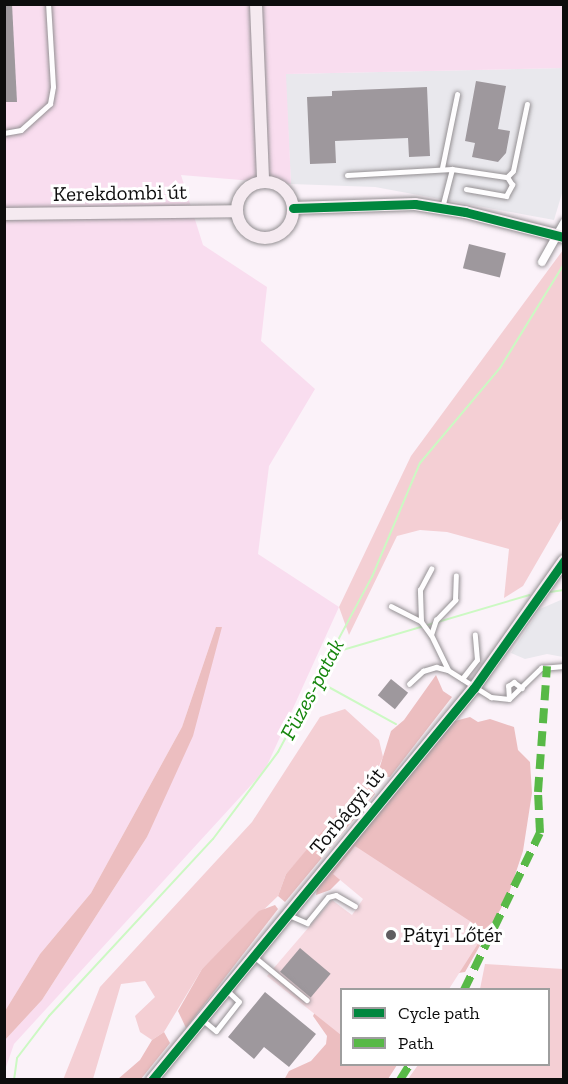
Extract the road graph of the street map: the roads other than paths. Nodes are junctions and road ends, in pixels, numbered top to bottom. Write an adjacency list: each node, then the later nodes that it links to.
1 (48, 4): 5 (lane)
2 (256, 4): 10 (street)
3 (457, 94): 6 (lane)
4 (527, 104): 9 (lane)
5 (4, 133)
6 (442, 168): 7 (lane); 8 (lane)
7 (452, 169): 9 (lane); 13 (lane)
8 (346, 175)
9 (507, 177): 11 (lane)
10 (263, 181): 12 (street); 14 (street)
11 (466, 189)
12 (293, 208): 13 (street); 14 (street)
13 (442, 208): 17 (street)
14 (236, 211): 15 (street, Kerekdombi út)
15 (4, 214)
16 (564, 223): 17 (street)
17 (561, 236): 18 (street)
18 (542, 262)
19 (564, 561): 30 (street, Torbágyi út)
20 (431, 568): 23 (lane)
21 (456, 576): 24 (lane)
22 (391, 606): 23 (lane)
23 (421, 621): 24 (lane)
24 (432, 635): 27 (lane)
25 (475, 635): 28 (lane)
26 (564, 666): 31 (lane)
27 (448, 670): 28 (lane); 29 (lane)
28 (462, 679): 30 (lane)
29 (409, 684)
30 (474, 688): 32 (lane); 34 (street, Torbágyi út)
31 (522, 688): 32 (lane); 32 (lane)
32 (509, 699)
33 (355, 906): 34 (lane)
34 (287, 913): 35 (street, Torbágyi út)
35 (252, 955): 36 (street, Torbágyi út); 37 (lane)
36 (225, 989): 38 (street, Torbágyi út); 38 (lane)
37 (307, 1000)
38 (201, 1018): 39 (street, Torbágyi út)
39 (152, 1080)

